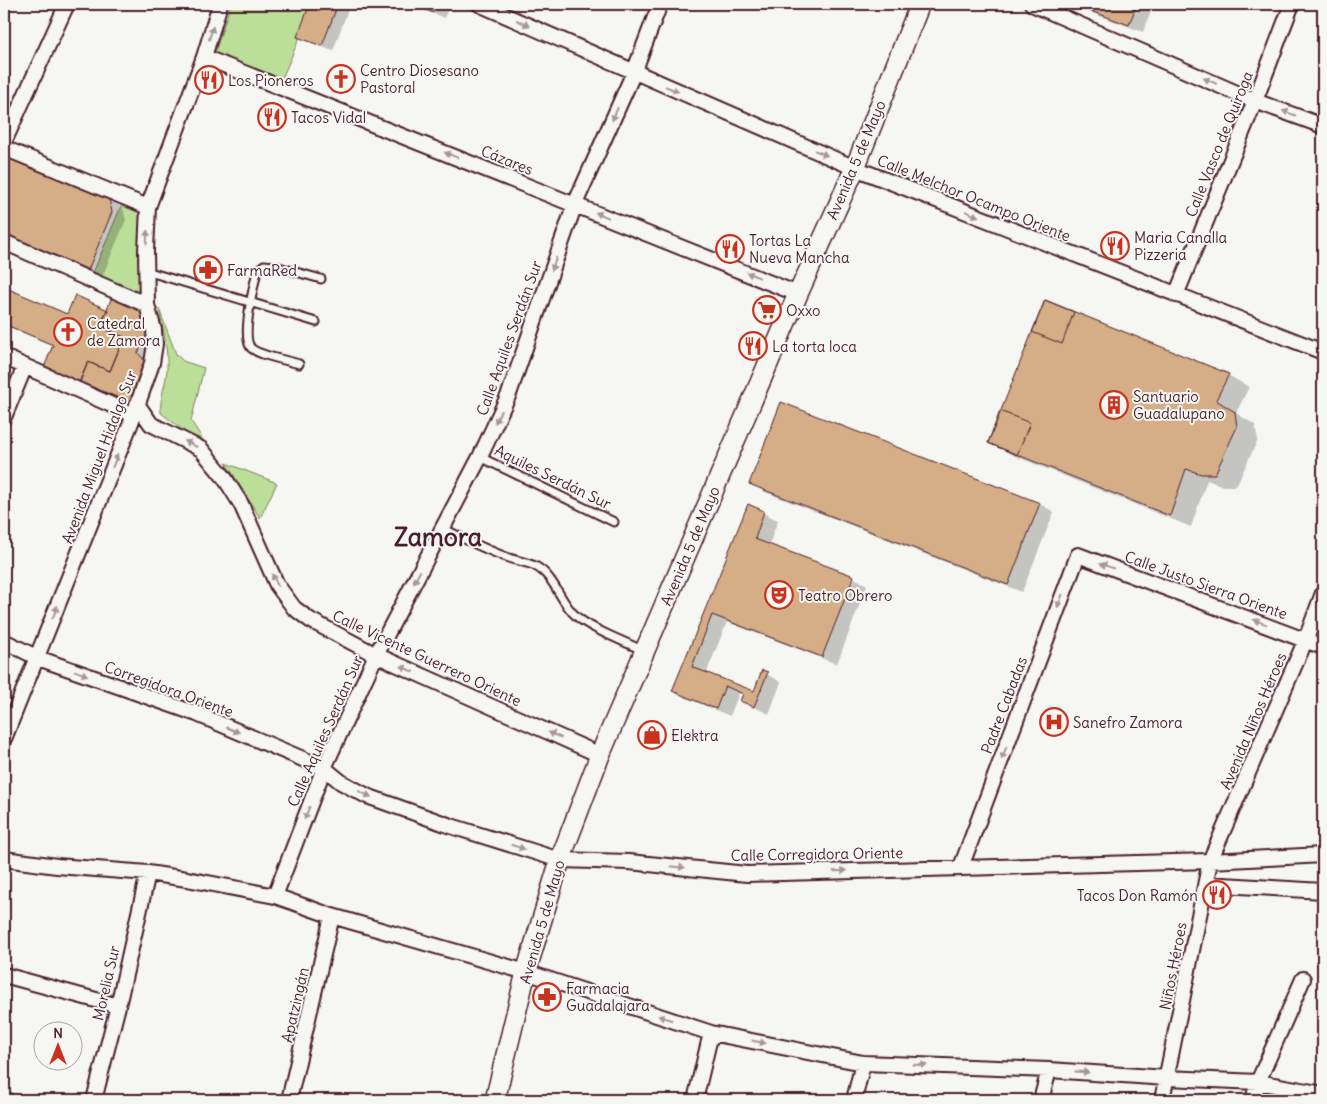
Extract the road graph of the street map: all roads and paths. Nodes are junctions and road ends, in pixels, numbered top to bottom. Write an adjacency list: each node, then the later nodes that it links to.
1 (67, 4): 12 (street)
2 (220, 4): 8 (street, Avenida Miguel Hidalgo Sur, one-way to 2)
3 (479, 4): 9 (street, Calle Melchor Ocampo Oriente, one-way to 9)
4 (660, 4): 9 (street, Calle Aquiles Serdán Sur)
5 (920, 4): 14 (street, Avenida 5 de Mayo)
6 (1032, 4): 10 (street, one-way to 6)
7 (1292, 4): 10 (street, Calle Vasco de Quiroga)
8 (204, 57): 15 (street, Cázares, one-way to 8); 16 (street, Avenida Miguel Hidalgo Sur)
9 (634, 72): 14 (street, Calle Melchor Ocampo Oriente, one-way to 14); 15 (street, Calle Aquiles Serdán Sur, one-way to 15)
10 (1255, 101): 11 (street, one-way to 10); 21 (street, Calle Vasco de Quiroga)
11 (1323, 126)
12 (4, 142)
13 (4, 148): 16 (street)
14 (855, 168): 20 (street, Avenida 5 de Mayo); 21 (street, Calle Melchor Ocampo Oriente, one-way to 21)
15 (575, 204): 20 (street, Cázares, one-way to 15); 31 (street, Calle Aquiles Serdán Sur, one-way to 31)
16 (148, 206): 18 (street, Avenida Miguel Hidalgo Sur, one-way to 16)
17 (4, 242): 23 (street)
18 (146, 271): 22 (lane); 23 (street, Avenida Miguel Hidalgo Sur)
19 (322, 279): 22 (lane)
20 (798, 294): 39 (street, Avenida 5 de Mayo)
21 (1176, 295): 25 (street, Calle Melchor Ocampo Oriente)
22 (250, 302): 24 (lane); 27 (lane)
23 (147, 305): 29 (street, Avenida Miguel Hidalgo Sur)
24 (316, 322)
25 (1323, 352)
26 (4, 356): 28 (street)
27 (299, 364)
28 (25, 366): 29 (street); 30 (street)
29 (135, 410): 40 (street, Calle Vicente Guerrero Oriente, one-way to 29); 41 (street, Avenida Miguel Hidalgo Sur, one-way to 29)
30 (4, 417)
31 (480, 457): 32 (lane, Aquiles Serdán Sur); 33 (street, Calle Aquiles Serdán Sur)
32 (614, 522)
33 (442, 528): 39 (lane); 40 (street, Calle Aquiles Serdán Sur, one-way to 40)
34 (1078, 555): 36 (street, Calle Justo Sierra Oriente, one-way to 34); 49 (street, Padre Cabadas, one-way to 49)
35 (1323, 593): 36 (street, Avenida Niños Héroes)
36 (1306, 639): 38 (street, Calle Justo Sierra Oriente); 48 (street, Avenida Niños Héroes)
37 (4, 641): 41 (street, Corregidora Oriente)
38 (1323, 647)
39 (645, 651): 43 (street, Avenida 5 de Mayo)
40 (376, 655): 43 (street, Calle Vicente Guerrero Oriente, one-way to 40); 44 (street, Calle Aquiles Serdán Sur)
41 (38, 658): 42 (street, Avenida Miguel Hidalgo Sur); 44 (street, Corregidora Oriente, one-way to 44)
42 (4, 739)
43 (600, 755): 47 (street, Avenida 5 de Mayo)
44 (324, 768): 47 (street, Calle Corregidora Oriente, one-way to 47); 53 (street, Calle Aquiles Serdán Sur, one-way to 53)
45 (1323, 855): 48 (street, Calle Corregidora Oriente)
46 (4, 859): 50 (street)
47 (560, 860): 49 (street, Calle Corregidora Oriente, one-way to 49); 55 (street, Avenida 5 de Mayo)
48 (1210, 861): 49 (street, Calle Corregidora Oriente); 51 (street, Niños Héroes)
49 (961, 867)
50 (148, 873): 53 (street); 58 (street, Morelia Sur)
51 (1206, 884): 52 (street); 62 (street, Niños Héroes)
52 (1323, 891)
53 (275, 896): 54 (street)
54 (332, 916): 55 (street); 68 (street, Apatzingán)
55 (526, 972): 59 (street, one-way to 55); 69 (street, Avenida 5 de Mayo)
56 (4, 975): 58 (street)
57 (1303, 979): 63 (street)
58 (118, 1006): 67 (street, Morelia Sur)
59 (711, 1033): 60 (street, one-way to 60); 70 (street)
60 (863, 1063): 61 (street, one-way to 61); 71 (street)
61 (1050, 1070): 62 (street, one-way to 62); 72 (street)
62 (1167, 1078): 63 (street); 73 (street, Niños Héroes)
63 (1258, 1082): 64 (street); 74 (street)
64 (1323, 1094)
65 (4, 1099): 66 (street)
66 (7, 1100)
67 (94, 1100)
68 (289, 1100)
69 (495, 1100)
70 (695, 1100)
71 (854, 1100)
72 (1041, 1100)
73 (1162, 1100)
74 (1253, 1100)

